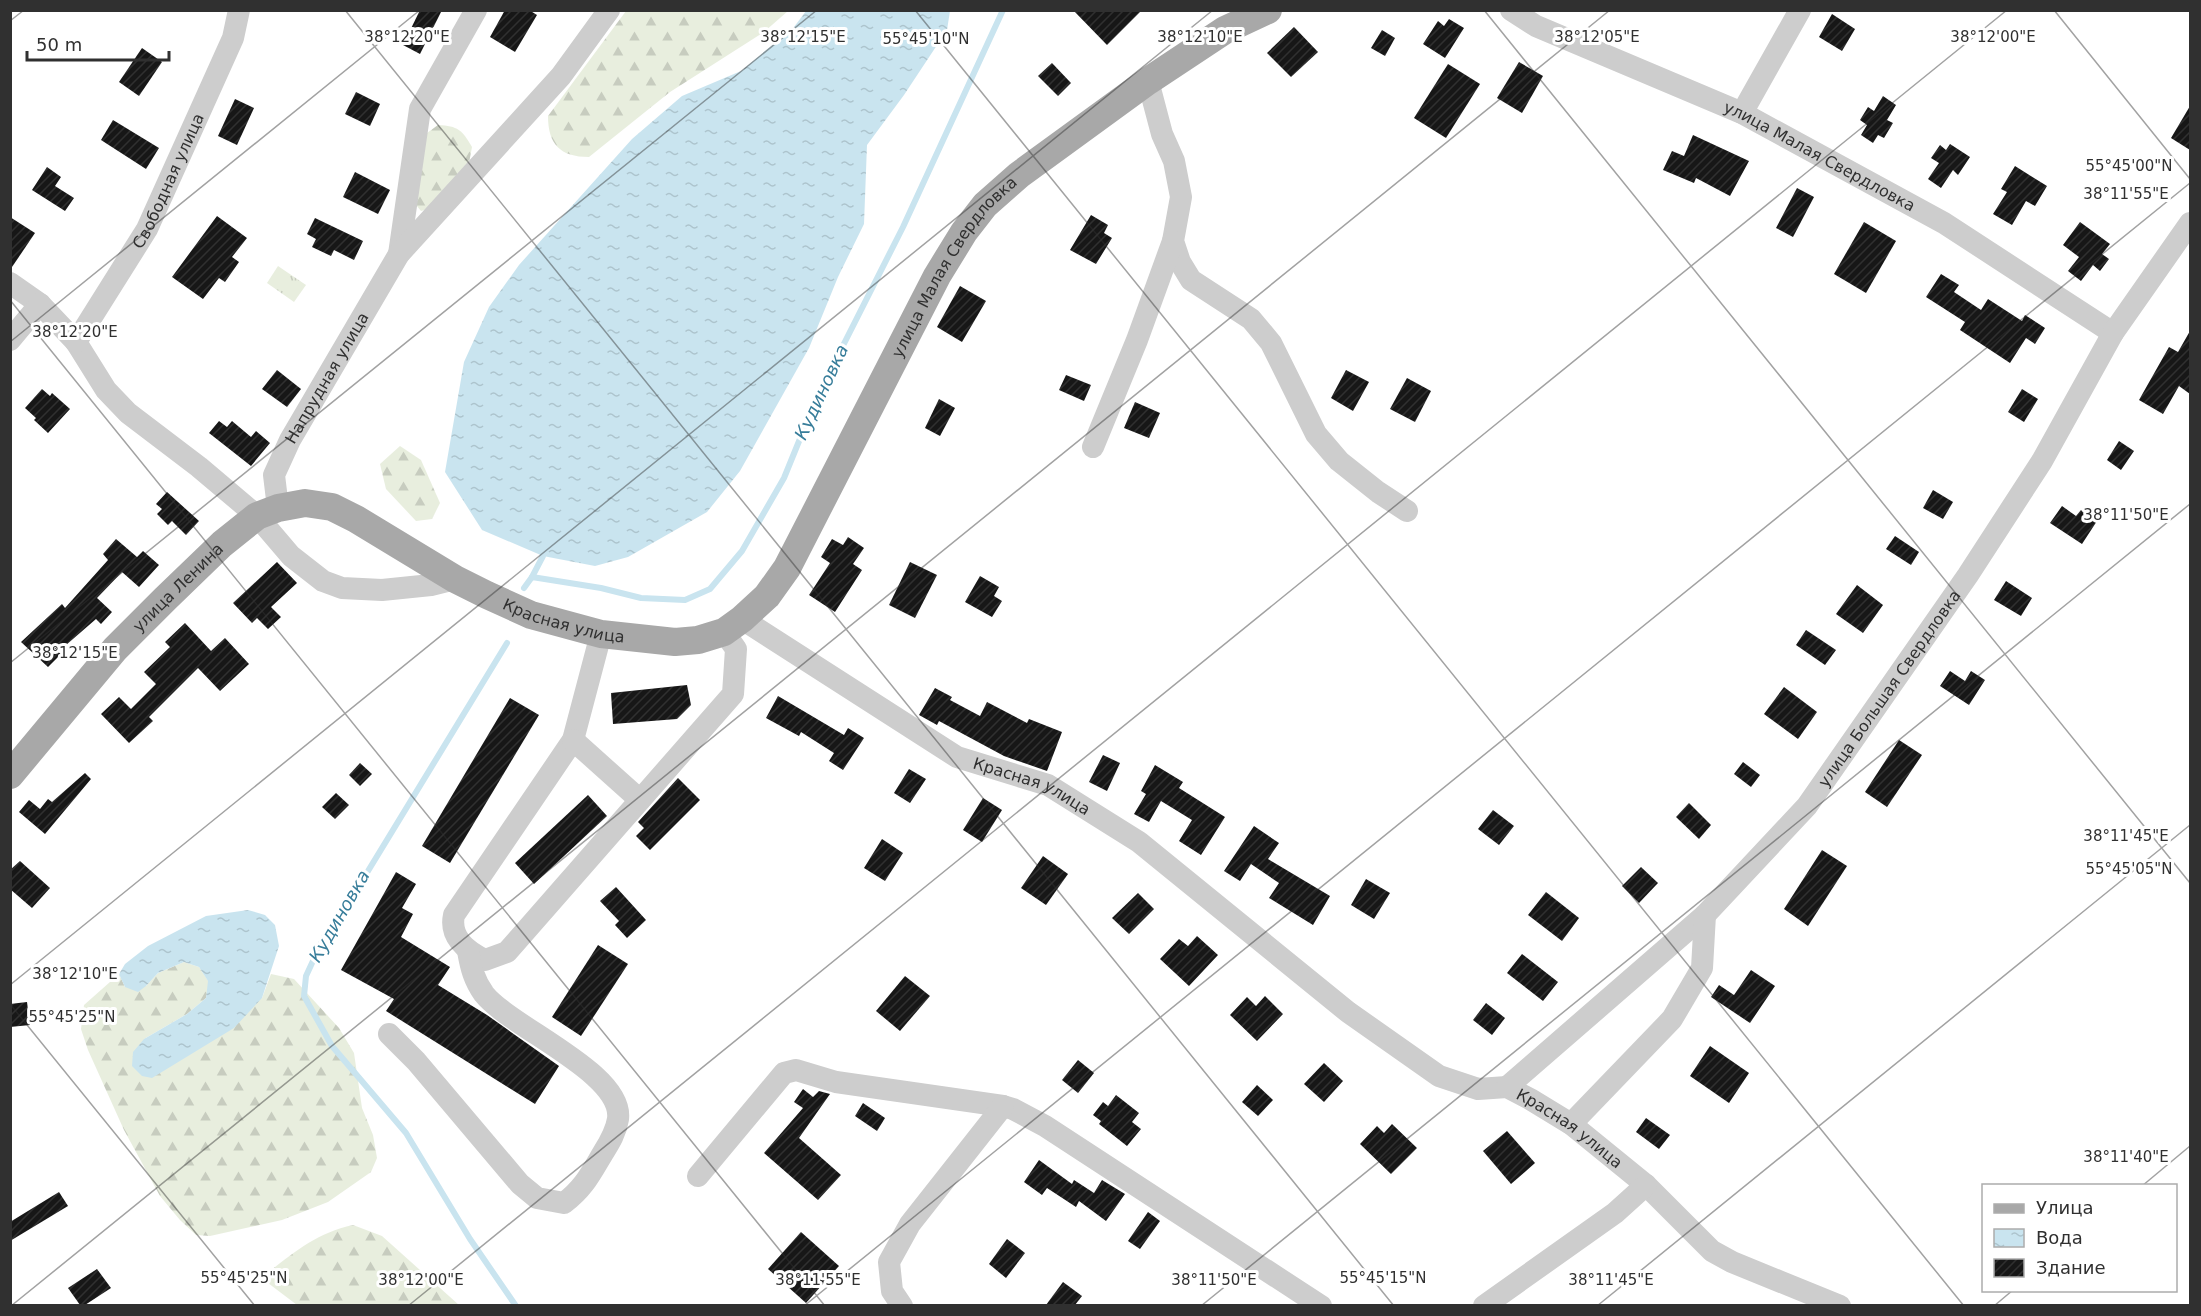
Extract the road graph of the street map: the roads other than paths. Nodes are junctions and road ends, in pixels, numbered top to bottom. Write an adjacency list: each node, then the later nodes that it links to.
1 (240, 10): 16 (street, Свободная улица)
2 (476, 10): 11 (street)
3 (609, 10): 11 (street)
4 (1268, 10): 7 (main road, улица Малая Свердловка)
5 (1511, 10): 8 (street, улица Малая Свердловка)
6 (1800, 10): 8 (street)
7 (1148, 81): 10 (street); 21 (main road, улица Малая Свердловка)
8 (1742, 113): 14 (street, улица Малая Свердловка)
9 (2190, 223): 14 (street, улица Большая Свердловка)
10 (1173, 241): 17 (street); 18 (street)
11 (399, 254): 19 (street, Напрудная улица)
12 (10, 283): 13 (street)
13 (40, 304): 15 (street); 16 (street)
14 (2113, 333): 26 (street, улица Большая Свердловка)
15 (10, 340)
16 (76, 342): 19 (street)
17 (1093, 447)
18 (1407, 511)
19 (268, 512): 20 (main road, Красная улица); 20 (street); 24 (main road, улица Ленина)
20 (455, 579): 22 (main road, Красная улица)
21 (733, 626): 22 (main road, Красная улица); 25 (street); 29 (street, Красная улица)
22 (601, 634): 23 (street)
23 (573, 740): 25 (street); 27 (street)
24 (10, 775)
25 (640, 800): 27 (street)
26 (1705, 915): 29 (street, улица Большая Свердловка); 31 (street)
27 (468, 951): 28 (street)
28 (389, 1034)
29 (1507, 1087): 31 (street, Красная улица)
30 (1003, 1106): 32 (street); 34 (street); 35 (street)
31 (1571, 1124): 33 (street, Красная улица)
32 (698, 1176)
33 (1646, 1185): 36 (street); 37 (street, Красная улица)
34 (902, 1305)
35 (1321, 1305)
36 (1484, 1305)
37 (1840, 1305)

